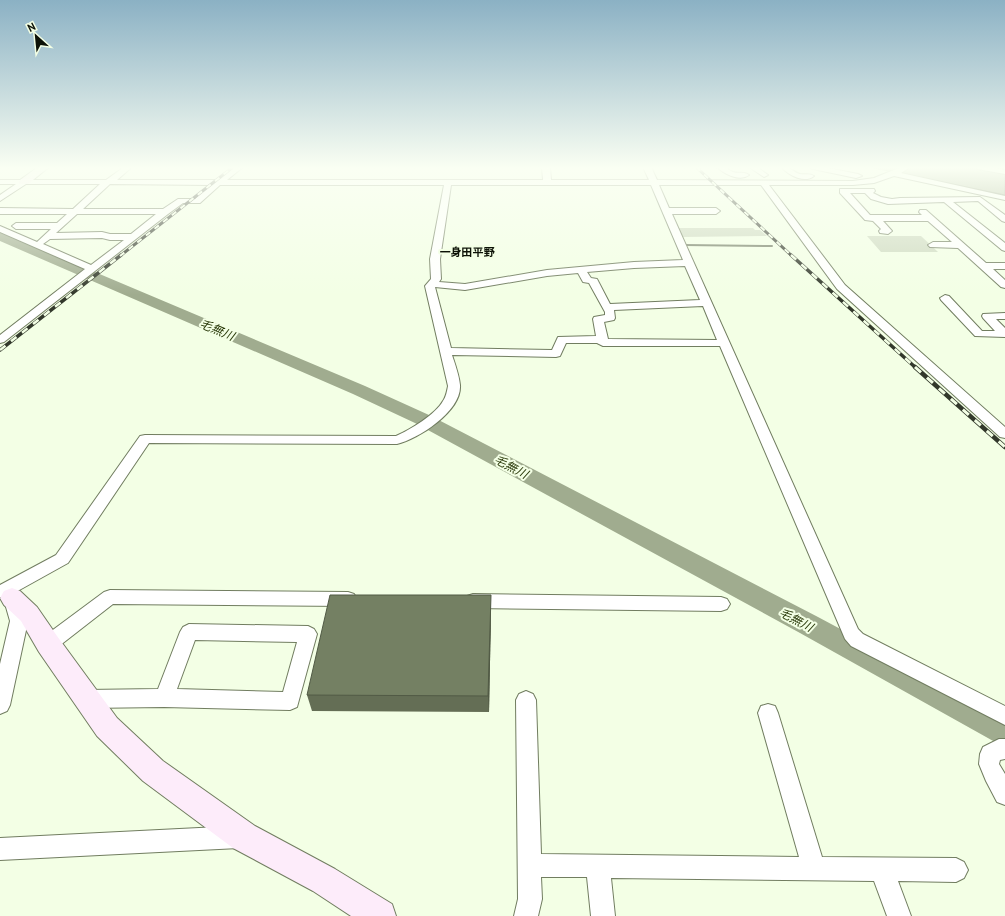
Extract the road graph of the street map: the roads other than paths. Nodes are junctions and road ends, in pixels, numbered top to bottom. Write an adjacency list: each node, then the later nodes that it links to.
1 (168, 210): 12 (street)
2 (443, 210): 31 (street)
3 (786, 210): 42 (street)
4 (860, 210): 13 (street)
5 (920, 210): 14 (street)
6 (958, 210): 25 (street)
7 (994, 210): 15 (street)
8 (0, 211): 9 (street)
9 (76, 211): 12 (street); 17 (street)
10 (666, 211): 11 (street); 26 (street)
11 (716, 211)
12 (165, 212): 21 (street)
13 (875, 218): 14 (street); 19 (street)
14 (930, 218): 24 (street)
15 (1004, 218)
16 (16, 226): 17 (street)
17 (59, 226): 20 (street)
18 (0, 229): 29 (street)
19 (888, 229)
20 (48, 236): 21 (street); 22 (street)
21 (133, 237): 29 (street)
22 (40, 242)
23 (933, 245): 24 (street)
24 (960, 245): 27 (street)
25 (1005, 248)
26 (688, 263): 30 (street); 34 (street)
27 (984, 266): 28 (street); 32 (street)
28 (1005, 266)
29 (92, 269): 38 (street)
30 (581, 270): 31 (street); 35 (street)
31 (433, 284): 41 (street)
32 (1005, 285)
33 (945, 298): 37 (street)
34 (706, 303): 35 (street); 40 (street)
35 (607, 307): 39 (street)
36 (1005, 316): 37 (street)
37 (1005, 334)
38 (0, 340)
39 (603, 340): 40 (street); 41 (street)
40 (724, 343): 53 (street)
41 (445, 351): 45 (street)
42 (1005, 434)
43 (364, 600): 47 (street)
44 (460, 601): 46 (street)
45 (11, 602): 47 (street); 51 (street)
46 (721, 604)
47 (48, 644): 49 (street)
48 (164, 698): 48 (street); 49 (street)
49 (86, 699): 56 (street)
50 (526, 700): 58 (street)
51 (0, 705)
52 (768, 713): 60 (street)
53 (1005, 716)
54 (1002, 749): 55 (street)
55 (1005, 794)
56 (244, 837): 57 (street); 63 (street)
57 (0, 849)
58 (530, 865): 59 (street); 64 (street)
59 (598, 866): 60 (street); 65 (street)
60 (814, 868): 61 (street)
61 (882, 869): 62 (street); 66 (street)
62 (956, 870)
63 (380, 916)
64 (526, 916)
65 (603, 916)
66 (899, 916)

